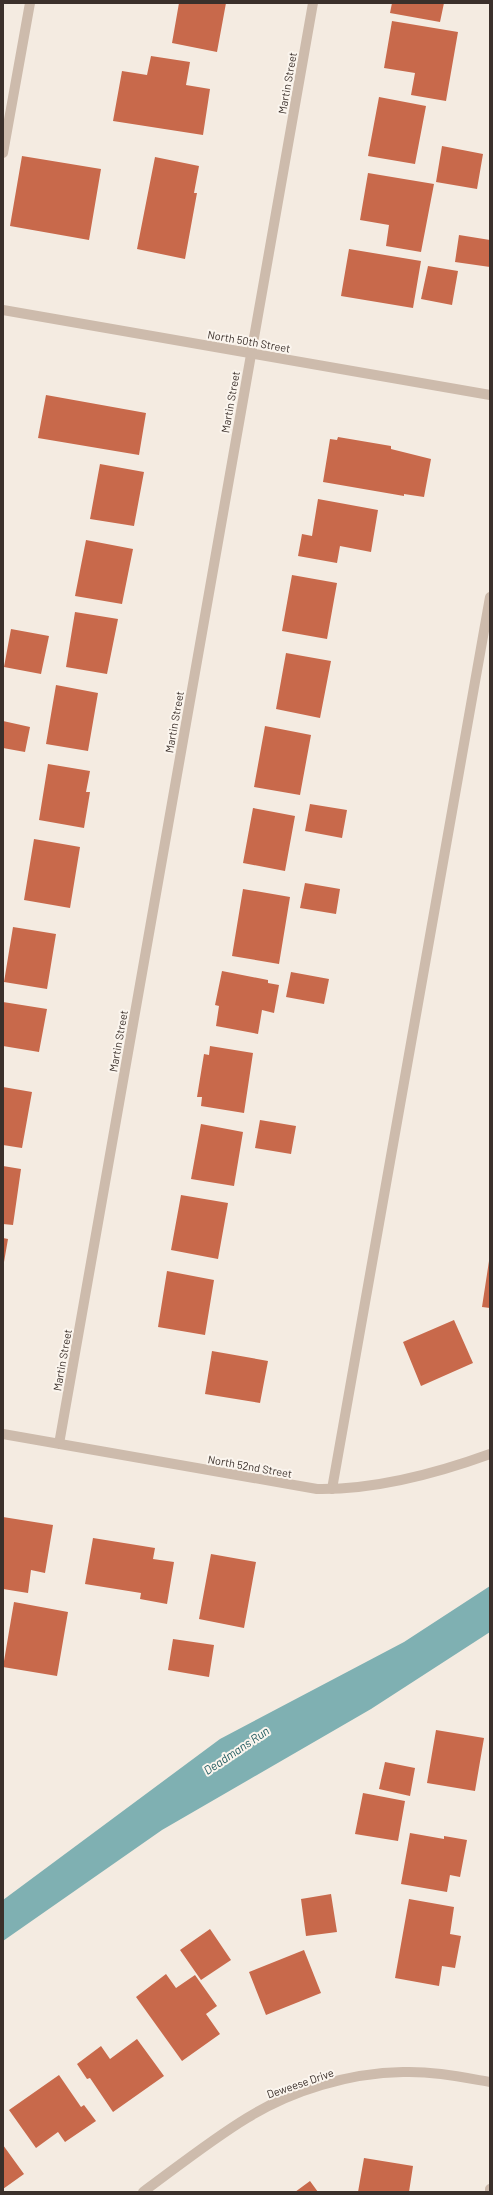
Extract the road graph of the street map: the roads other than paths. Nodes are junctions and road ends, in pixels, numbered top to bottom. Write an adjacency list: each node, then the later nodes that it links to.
1 (30, 3): 3 (street)
2 (313, 3): 5 (street, Martin Street)
3 (3, 153)
4 (3, 310): 5 (street, North 50th Street)
5 (251, 353): 6 (street, North 50th Street); 9 (street, Martin Street)
6 (490, 395)
7 (490, 597): 11 (street)
8 (3, 1434): 9 (street, North 52nd Street)
9 (59, 1444): 11 (street, North 52nd Street)
10 (490, 1454): 11 (street, North 52nd Street)
11 (332, 1489)
12 (490, 2082): 13 (street, Deweese Drive)
13 (143, 2192)

